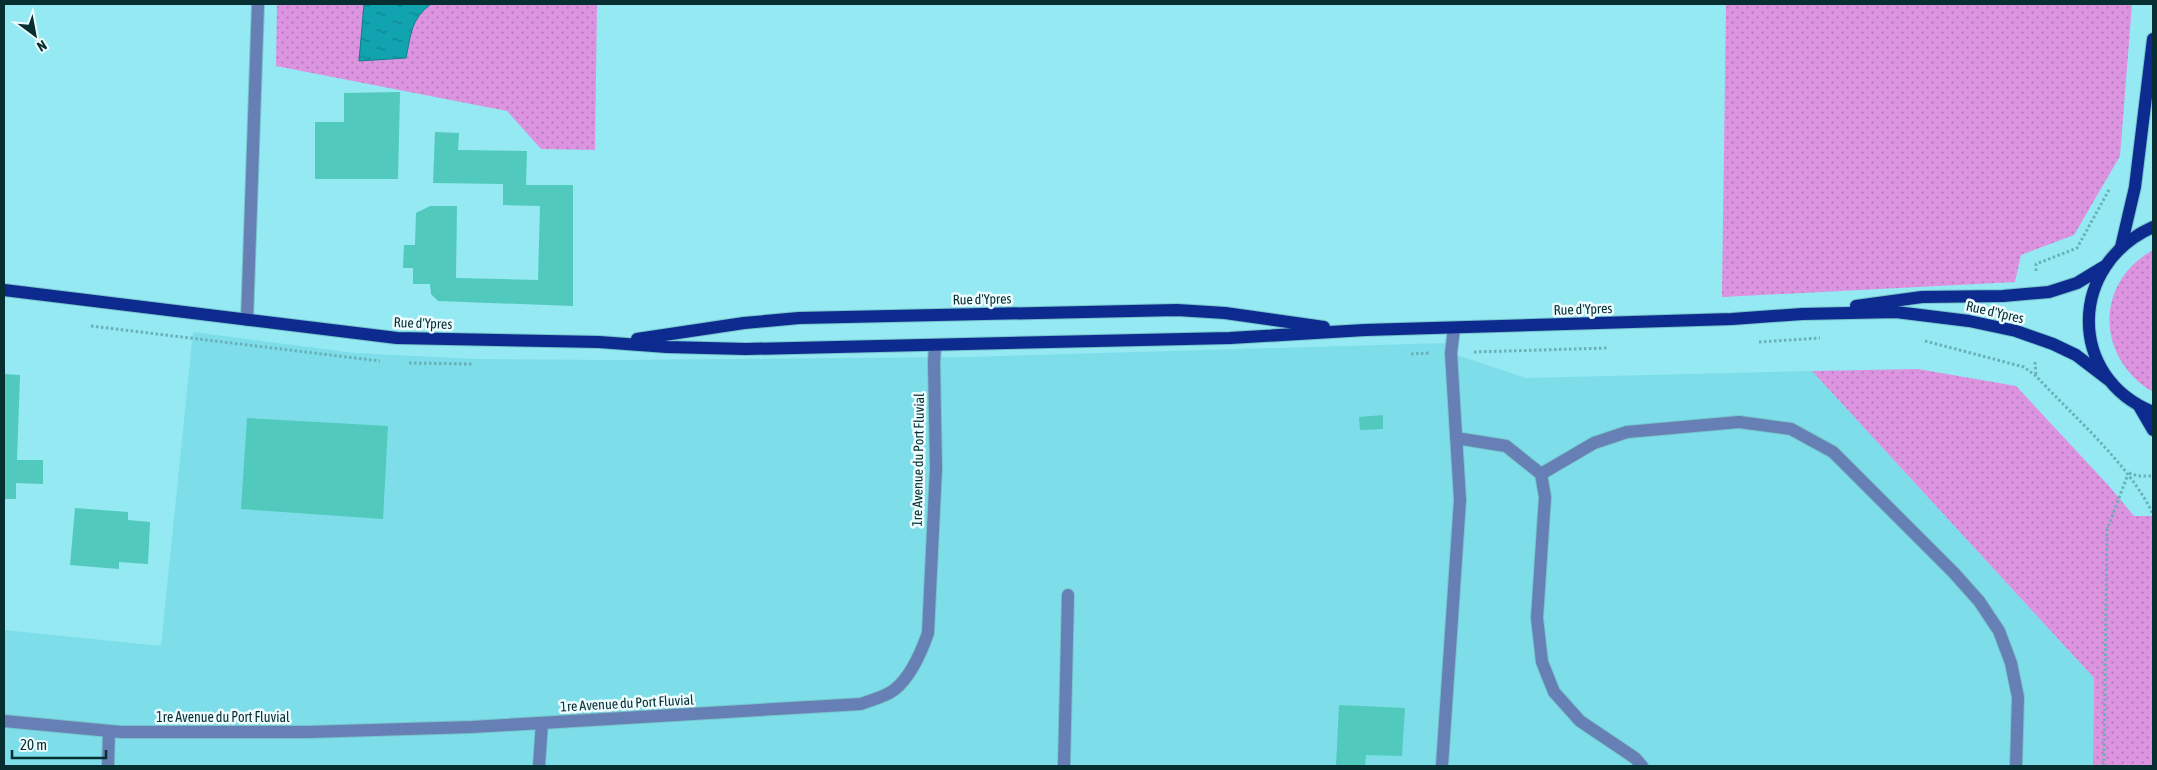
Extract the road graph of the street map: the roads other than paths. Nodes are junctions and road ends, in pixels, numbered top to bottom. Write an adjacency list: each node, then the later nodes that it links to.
1 (258, 4): 8 (street)
2 (2153, 39): 4 (main road)
3 (2153, 227): 4 (main road)
4 (2121, 247): 5 (main road)
5 (2105, 266): 7 (main road, Rue d'Ypres); 13 (main road)
6 (4, 290): 8 (main road, Rue d'Ypres)
7 (1802, 314): 9 (main road, Rue d'Ypres); 13 (main road, Rue d'Ypres)
8 (247, 320): 11 (main road, Rue d'Ypres)
9 (1454, 328): 10 (main road, Rue d'Ypres); 17 (street)
10 (1365, 330): 11 (main road, Rue d'Ypres); 12 (main road, Rue d'Ypres)
11 (599, 342): 12 (main road, Rue d'Ypres)
12 (935, 345): 21 (street, 1re Avenue du Port Fluvial)
13 (2110, 381): 14 (main road)
14 (2139, 406): 15 (main road); 16 (main road)
15 (2153, 412)
16 (2153, 430)
17 (1456, 438): 18 (street); 26 (street)
18 (1541, 474): 27 (street); 28 (street)
19 (1068, 595): 25 (street)
20 (4, 721): 22 (street, 1re Avenue du Port Fluvial)
21 (542, 723): 22 (street, 1re Avenue du Port Fluvial); 24 (street)
22 (109, 731): 23 (street)
23 (108, 766)
24 (540, 766)
25 (1064, 766)
26 (1442, 766)
27 (1642, 766)
28 (2016, 766)

